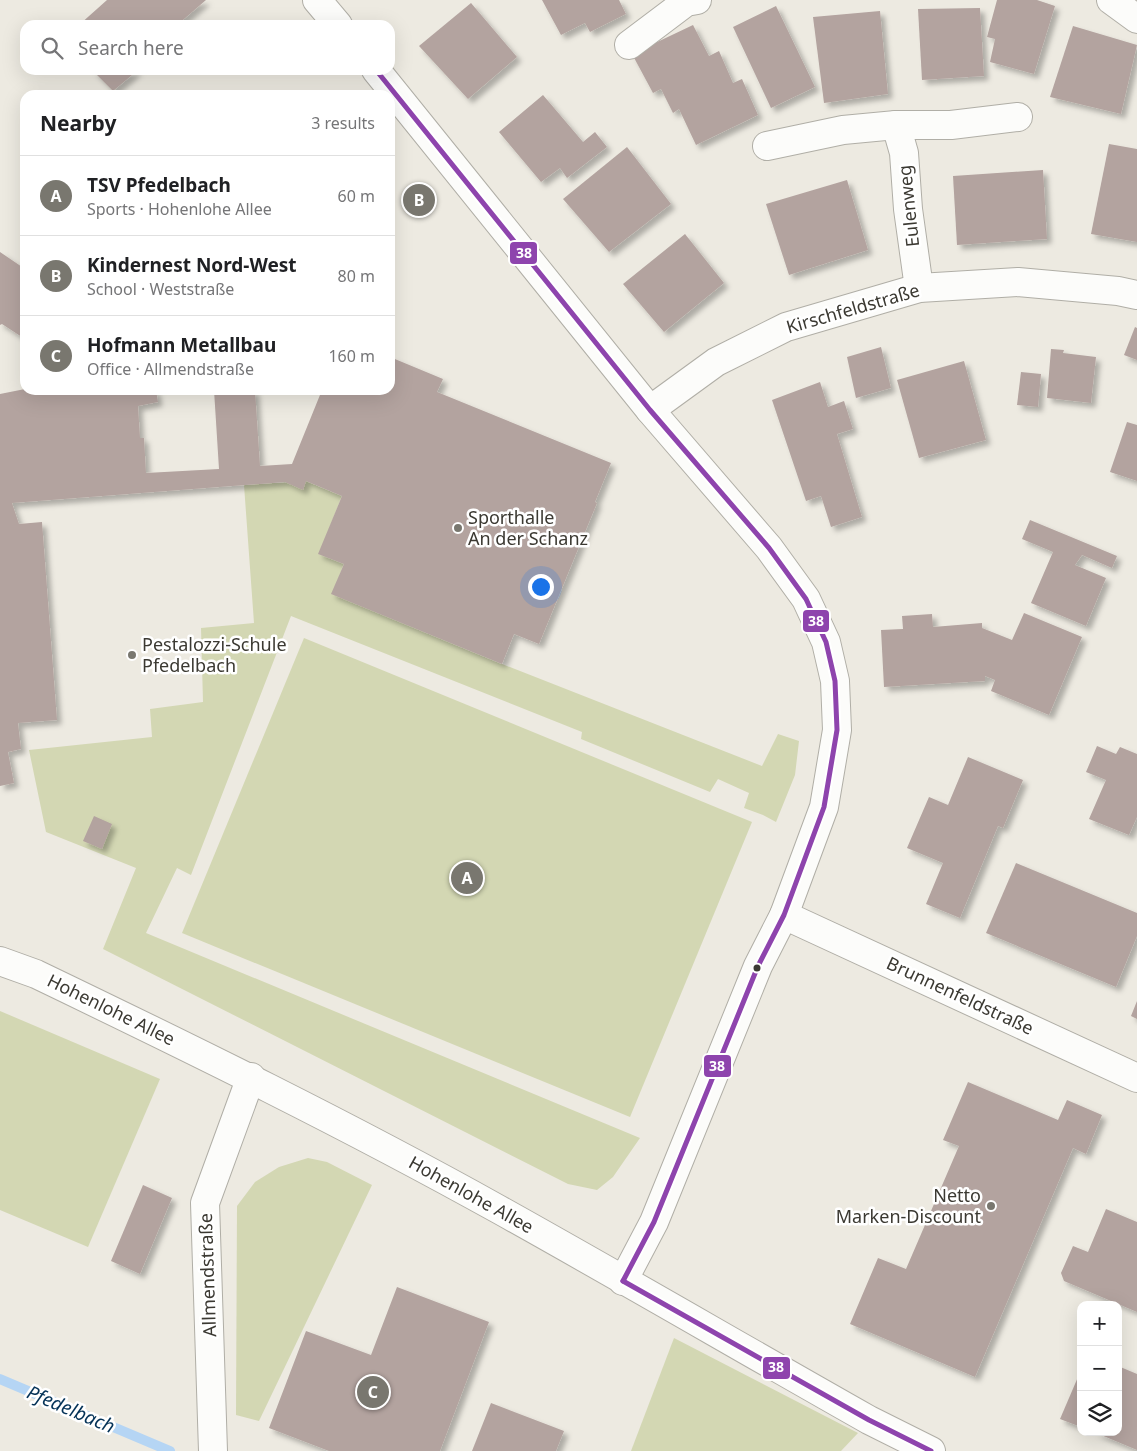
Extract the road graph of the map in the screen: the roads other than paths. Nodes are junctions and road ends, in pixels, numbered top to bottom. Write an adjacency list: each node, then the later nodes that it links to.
1 (317, 0): 5 (street)
2 (697, 0): 6 (street)
3 (1111, 0): 4 (street)
4 (1137, 19)
5 (334, 20)
6 (629, 45)
7 (380, 75): 8 (street)
8 (392, 90)
9 (395, 94): 15 (street)
10 (1018, 118): 11 (street)
11 (896, 126): 12 (street); 13 (street, Eulenweg)
12 (767, 146)
13 (919, 288): 14 (street, Kirschfeldstraße); 15 (street, Kirschfeldstraße)
14 (1137, 295)
15 (650, 410): 16 (street)
16 (784, 915): 19 (street, Brunnenfeldstraße); 20 (street)
17 (0, 961): 18 (street, Hohenlohe Allee)
18 (250, 1078): 20 (street, Hohenlohe Allee); 21 (street, Allmendstraße)
19 (1137, 1078)
20 (623, 1281): 22 (street, Hohenlohe Allee)
21 (213, 1448)
22 (931, 1451)

